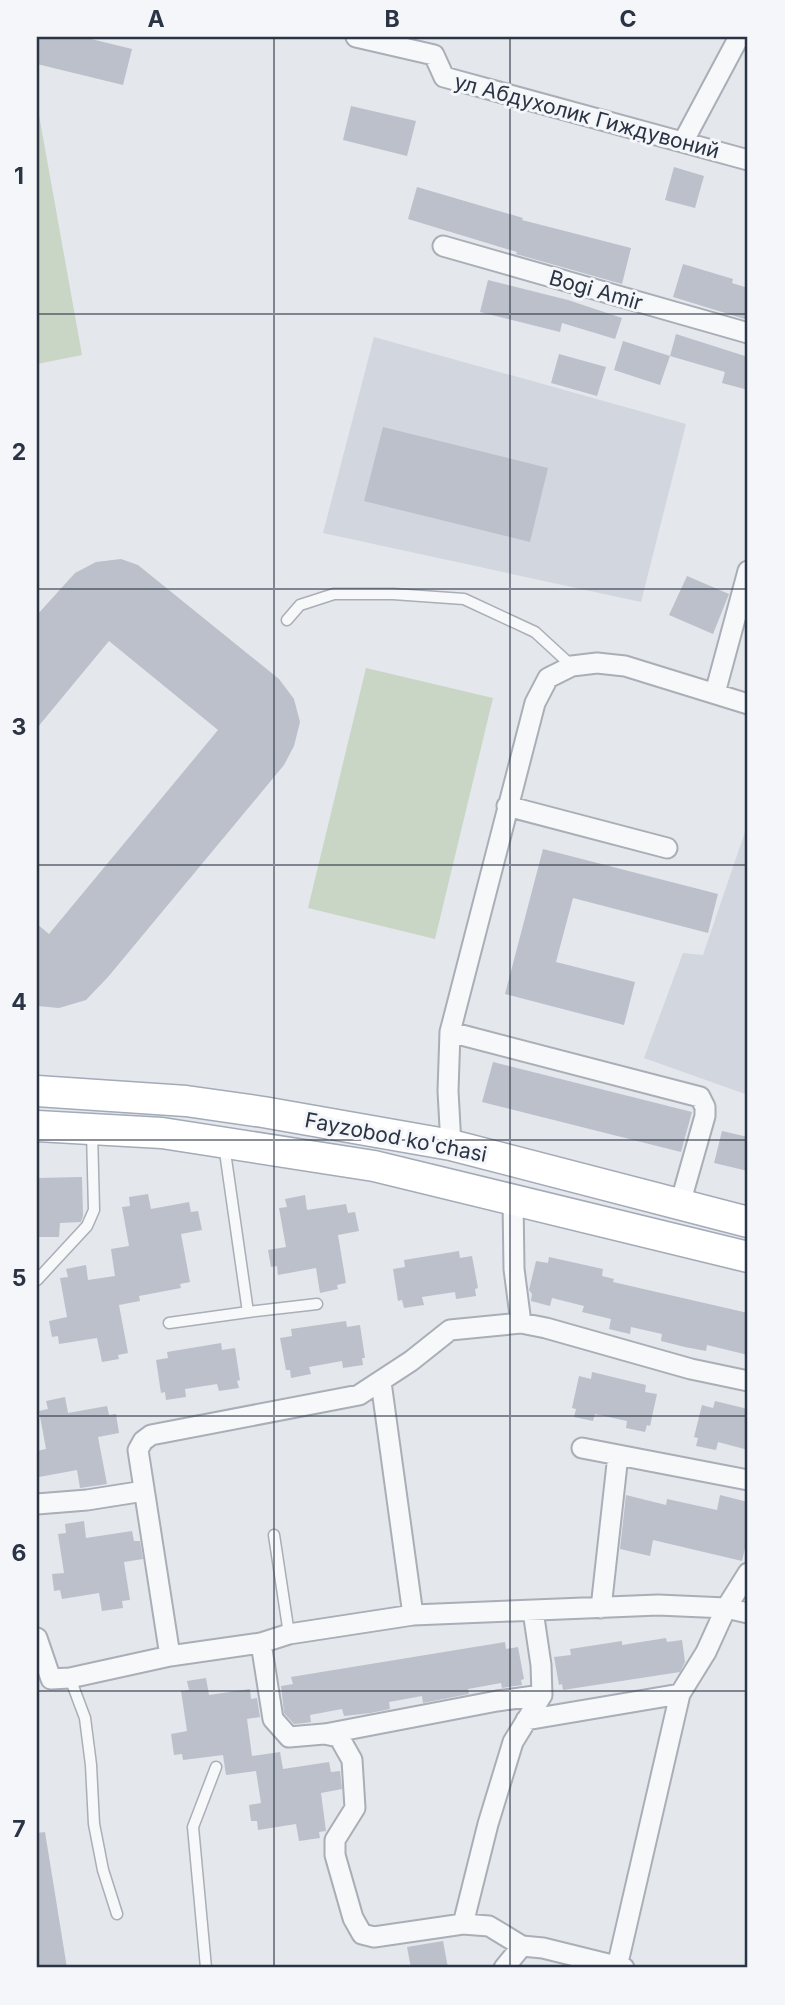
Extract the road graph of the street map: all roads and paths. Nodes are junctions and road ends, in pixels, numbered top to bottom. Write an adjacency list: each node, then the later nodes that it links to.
1 (356, 37): 3 (street, ул Абдухолик Гиждувоний)
2 (739, 37): 4 (street)
3 (437, 46): 4 (street, ул Абдухолик Гиждувоний)
4 (683, 142): 5 (street, ул Абдухолик Гиждувоний)
5 (748, 160)
6 (443, 246): 7 (street)
7 (748, 333)
8 (748, 570): 11 (street)
9 (286, 620): 10 (lane)
10 (572, 666): 11 (street); 13 (street)
11 (715, 693): 12 (street)
12 (748, 704)
13 (507, 807): 14 (street); 15 (street)
14 (667, 848)
15 (450, 1032): 20 (street); 22 (street)
16 (37, 1091): 20 (main road, Fayzobod ko'chasi)
17 (37, 1126): 18 (main road, Fayzobod ko'chasi)
18 (92, 1128): 19 (main road, Fayzobod ko'chasi); 25 (lane)
19 (224, 1141): 21 (main road, Fayzobod ko'chasi); 27 (lane)
20 (451, 1145): 22 (main road, Fayzobod ko'chasi)
21 (513, 1200): 24 (main road, Fayzobod ko'chasi); 29 (street)
22 (680, 1204): 23 (main road, Fayzobod ko'chasi)
23 (748, 1222)
24 (748, 1257)
25 (37, 1280)
26 (317, 1304): 27 (lane)
27 (248, 1312): 28 (lane)
28 (169, 1323)
29 (521, 1323): 30 (street); 31 (street)
30 (748, 1381)
31 (381, 1382): 35 (street); 43 (street)
32 (582, 1448): 33 (street)
33 (618, 1455): 34 (street); 39 (street)
34 (748, 1480)
35 (144, 1491): 36 (street); 47 (street)
36 (37, 1504)
37 (274, 1535): 44 (lane)
38 (748, 1573): 40 (street)
39 (601, 1608): 40 (street); 41 (street)
40 (726, 1608): 42 (street); 49 (street)
41 (533, 1611): 43 (street); 50 (street)
42 (748, 1613)
43 (413, 1615): 44 (street)
44 (289, 1634): 46 (street)
45 (37, 1638): 48 (street)
46 (261, 1643): 47 (street); 52 (street)
47 (170, 1656): 48 (street)
48 (71, 1678): 54 (lane)
49 (680, 1694): 51 (street); 57 (street)
50 (542, 1695): 51 (street); 52 (street)
51 (526, 1720): 55 (street)
52 (324, 1734): 55 (street)
53 (216, 1768): 58 (lane)
54 (117, 1914)
55 (463, 1924): 56 (street)
56 (522, 1946): 57 (street); 59 (street)
57 (620, 1967)
58 (206, 1968)
59 (504, 1968)

